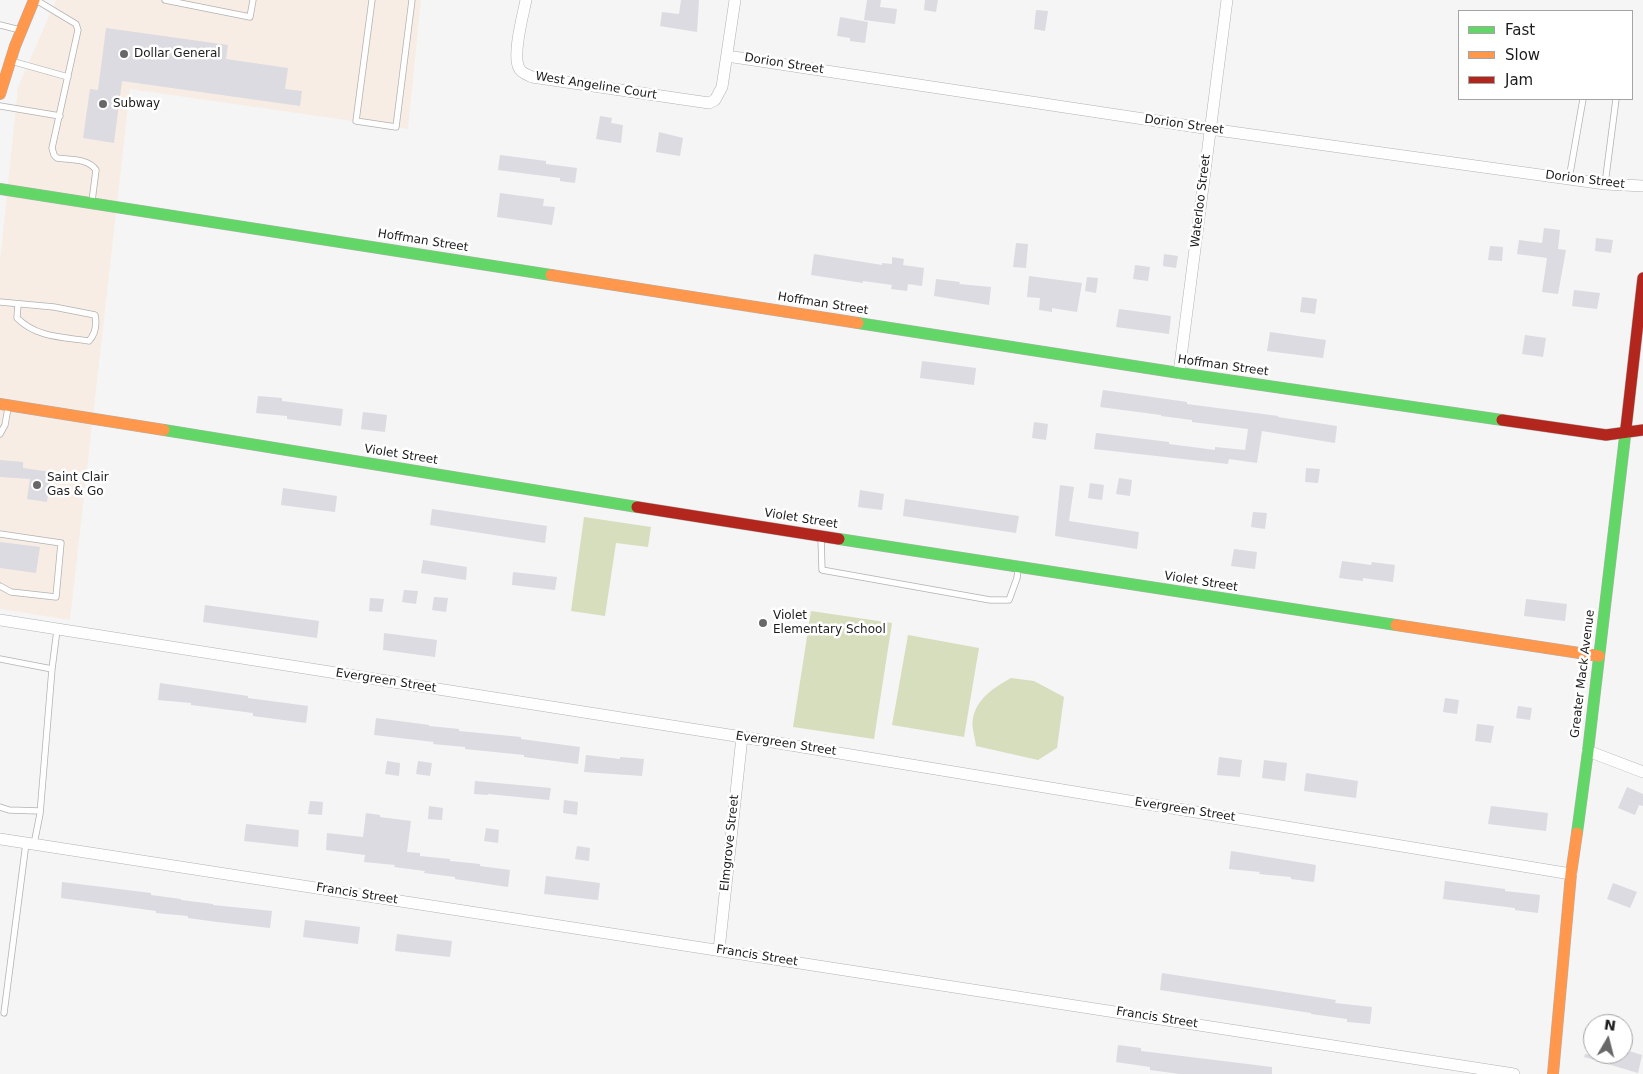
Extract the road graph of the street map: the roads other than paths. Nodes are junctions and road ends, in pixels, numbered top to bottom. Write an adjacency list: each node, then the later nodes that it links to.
1 (35, 0): 10 (street); 13 (lane)
2 (165, 0): 3 (lane)
3 (253, 0)
4 (372, 0): 5 (lane)
5 (412, 0)
6 (526, 0): 11 (street, West Angeline Court)
7 (734, 0): 11 (street)
8 (1227, 0): 19 (street, Waterloo Street)
9 (0, 25): 10 (lane)
10 (20, 30): 12 (street)
11 (727, 56): 19 (street, Dorion Street)
12 (9, 60): 13 (lane); 14 (street)
13 (68, 77): 18 (lane)
14 (0, 94)
15 (1583, 100): 20 (lane)
16 (1616, 100): 21 (lane)
17 (0, 106): 18 (lane)
18 (60, 116): 24 (lane)
19 (1210, 129): 20 (street, Dorion Street); 28 (street, Waterloo Street)
20 (1569, 179): 21 (street, Dorion Street)
21 (1605, 184): 22 (street, Dorion Street)
22 (1643, 186)
23 (0, 189): 24 (street, Hoffman Street)
24 (92, 204): 28 (street, Hoffman Street)
25 (1643, 278): 31 (street, Greater Mack Avenue)
26 (0, 302): 27 (lane)
27 (18, 304): 27 (lane)
28 (1179, 373): 31 (street, Hoffman Street)
29 (4, 405): 32 (lane); 34 (street, Violet Street)
30 (1643, 430): 31 (street, Hoffman Street)
31 (1626, 432): 39 (street, Greater Mack Avenue)
32 (0, 434)
33 (0, 534): 36 (lane)
34 (822, 536): 35 (street, Violet Street); 35 (lane)
35 (1018, 568): 39 (street, Violet Street)
36 (0, 586)
37 (0, 620): 38 (street, Evergreen Street)
38 (57, 630): 41 (lane); 42 (street, Evergreen Street)
39 (1599, 656): 43 (street, Greater Mack Avenue)
40 (0, 659): 41 (lane)
41 (52, 669): 46 (lane)
42 (742, 737): 49 (street, Evergreen Street); 50 (street, Elmgrove Street)
43 (1588, 750): 44 (street); 49 (street, Greater Mack Avenue)
44 (1643, 772)
45 (0, 807): 46 (lane)
46 (40, 811): 48 (lane)
47 (0, 839): 48 (street, Francis Street)
48 (30, 844): 50 (street, Francis Street); 51 (lane)
49 (1570, 874): 53 (street, Greater Mack Avenue)
50 (719, 950): 52 (street, Francis Street)
51 (4, 1013)
52 (1514, 1074)
53 (1553, 1074)

